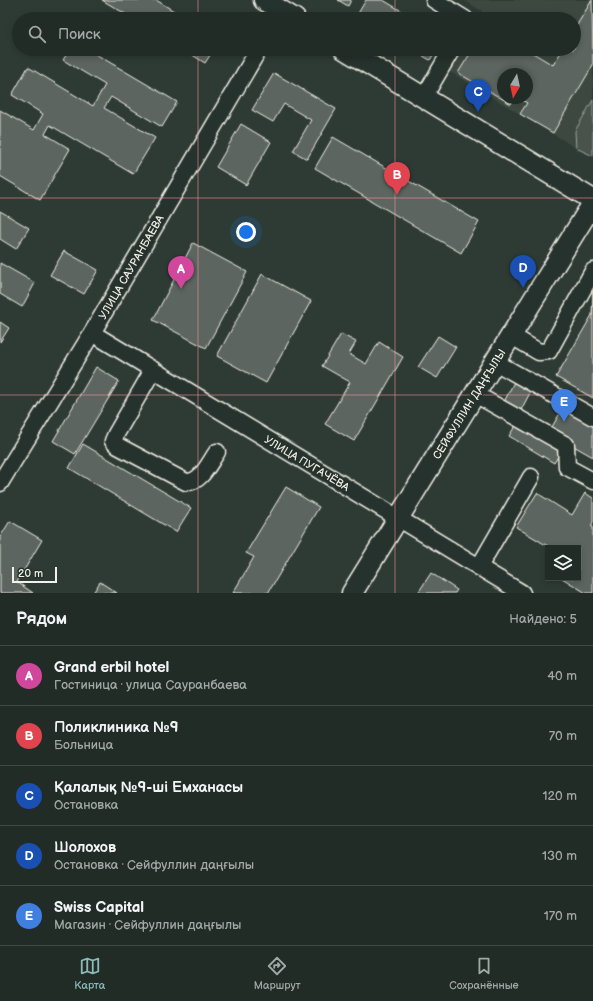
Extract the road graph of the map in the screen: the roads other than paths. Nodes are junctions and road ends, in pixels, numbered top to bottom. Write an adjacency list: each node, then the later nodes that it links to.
1 (264, 0): 3 (main road)
2 (434, 0): 4 (street)
3 (285, 12)
4 (454, 12)
5 (255, 56): 11 (street, УЛИЦА САУРАНБАЕВА)
6 (356, 56): 8 (main road)
7 (448, 56): 8 (street)
8 (424, 97): 9 (main road)
9 (590, 206): 12 (main road, СЕЙФУЛЛИН ДАҢҒЫЛЫ)
10 (593, 272): 12 (street)
11 (92, 333): 14 (street, УЛИЦА ПУГАЧЁВА); 20 (street, УЛИЦА САУРАНБАЕВА)
12 (512, 336): 13 (main road, СЕЙФУЛЛИН ДАҢҒЫЛЫ)
13 (495, 362): 15 (main road, СЕЙФУЛЛИН ДАҢҒЫЛЫ); 16 (street)
14 (153, 370): 17 (street); 21 (street, УЛИЦА ПУГАЧЁВА)
15 (475, 394): 19 (street); 21 (main road, СЕЙФУЛЛИН ДАҢҒЫЛЫ)
16 (593, 417)
17 (217, 452)
18 (532, 476): 22 (street)
19 (593, 481)
20 (0, 483)
21 (398, 517): 22 (street, УЛИЦА ПУГАЧЁВА); 23 (main road, СЕЙФУЛЛИН ДАҢҒЫЛЫ)
22 (480, 567): 24 (street, УЛИЦА ПУГАЧЁВА)
23 (352, 593)
24 (522, 593)

